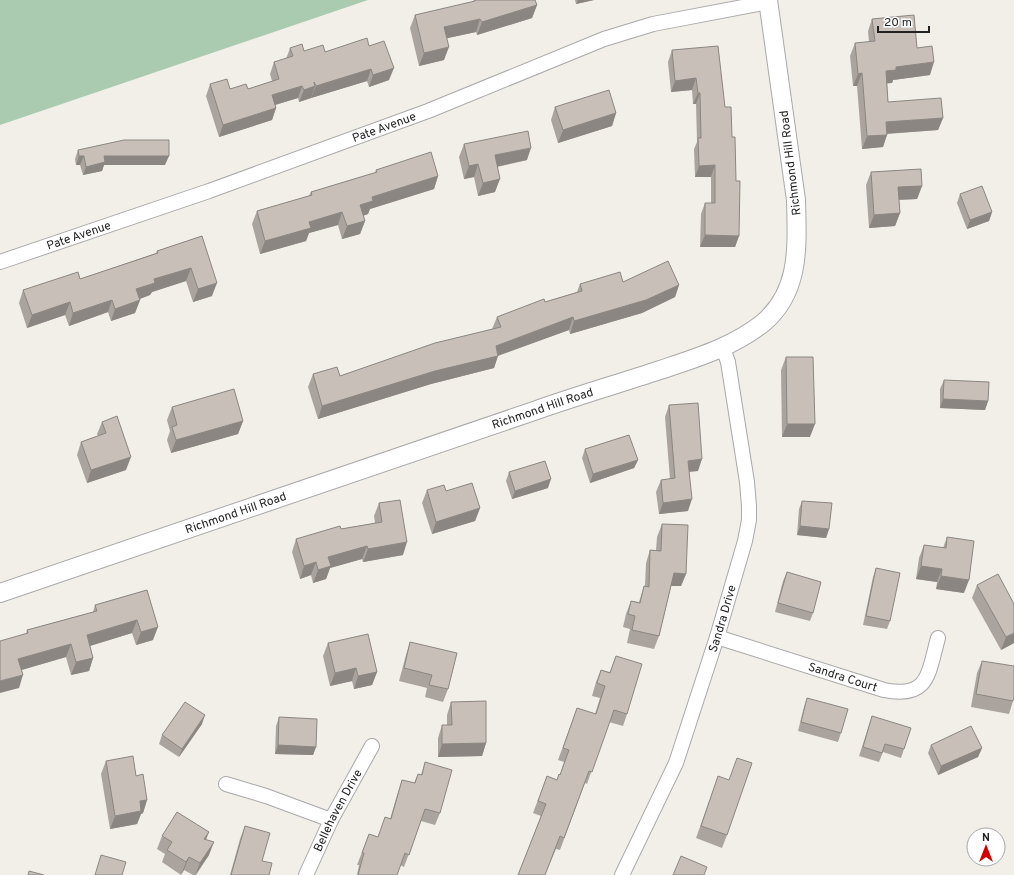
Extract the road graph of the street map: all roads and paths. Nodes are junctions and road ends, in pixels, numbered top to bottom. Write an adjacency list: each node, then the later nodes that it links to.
1 (769, 1): 2 (street, Pate Avenue); 3 (street, Richmond Hill Road)
2 (0, 262)
3 (723, 348): 4 (street, Richmond Hill Road); 5 (street, Sandra Drive)
4 (0, 593)
5 (717, 637): 6 (street, Sandra Court); 11 (street, Sandra Drive)
6 (938, 638)
7 (372, 746): 9 (street, Bellehaven Drive)
8 (226, 784): 9 (street)
9 (331, 820): 10 (street, Bellehaven Drive)
10 (306, 875)
11 (622, 875)

